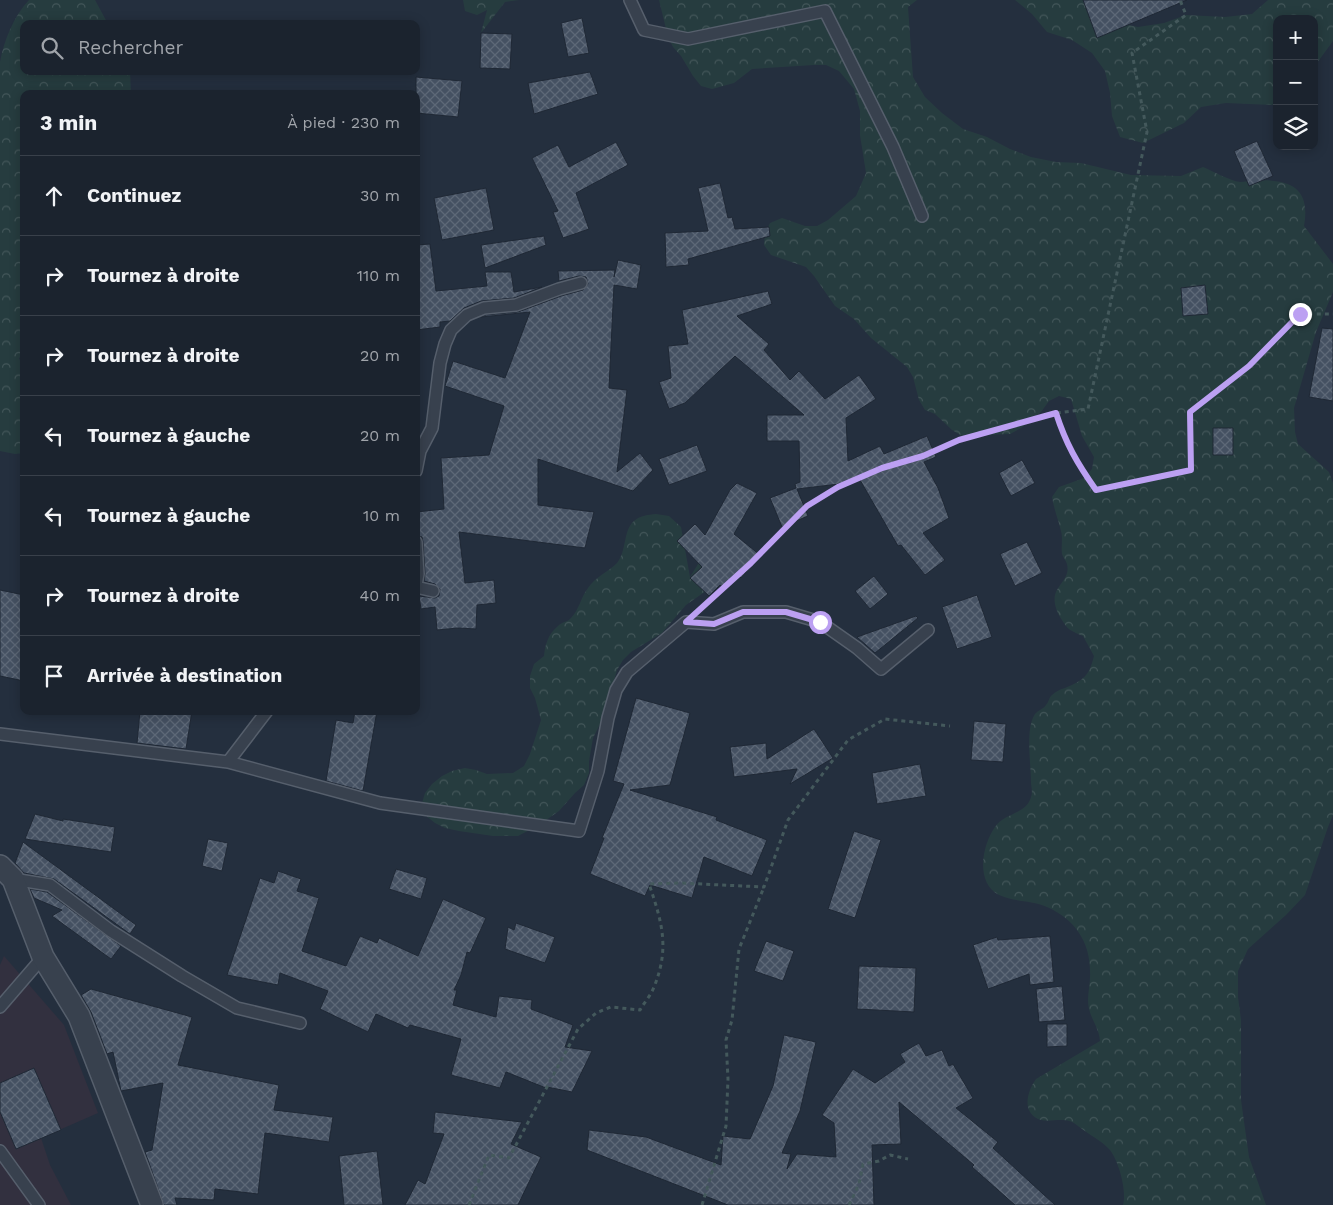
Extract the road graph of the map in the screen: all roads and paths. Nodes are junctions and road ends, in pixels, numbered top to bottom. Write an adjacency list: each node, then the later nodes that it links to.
1 (630, 0): 3 (lane)
2 (1180, 0): 6 (path)
3 (922, 216)
4 (580, 283): 7 (lane)
5 (1333, 314): 6 (path)
6 (1056, 413): 10 (path)
7 (420, 452)
8 (420, 587): 9 (lane)
9 (433, 591)
10 (686, 622): 11 (lane); 15 (lane)
11 (928, 630)
12 (264, 715): 15 (lane)
13 (950, 726): 17 (path)
14 (0, 734): 15 (lane)
15 (228, 762)
16 (6, 872): 18 (street); 20 (lane)
17 (764, 887): 25 (path); 26 (path)
18 (43, 957): 19 (lane); 24 (street)
19 (0, 1007)
20 (300, 1023)
21 (0, 1151): 23 (lane)
22 (908, 1159): 27 (path)
23 (40, 1205)
24 (152, 1205)
25 (469, 1205)
26 (702, 1205)
27 (849, 1205)

